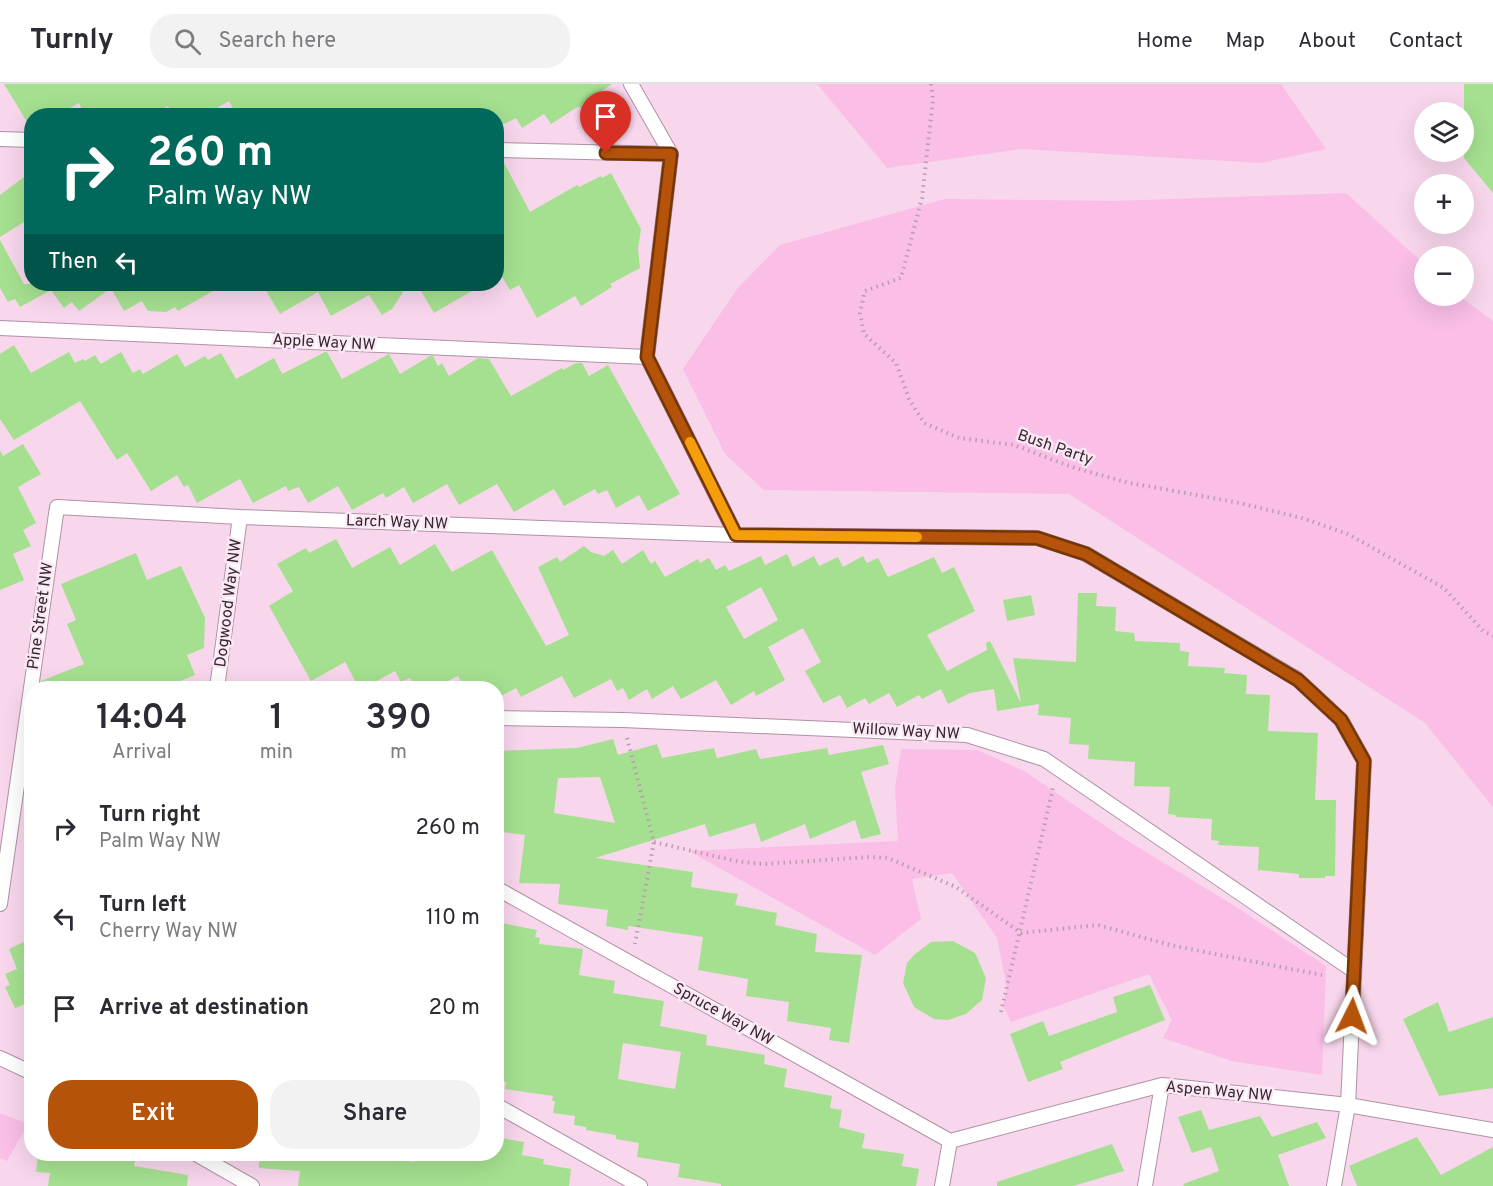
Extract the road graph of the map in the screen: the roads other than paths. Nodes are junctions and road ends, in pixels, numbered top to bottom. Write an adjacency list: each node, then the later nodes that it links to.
1 (631, 84): 5 (lane)
2 (0, 139): 3 (lane)
3 (24, 140)
4 (504, 150): 5 (lane)
5 (671, 154): 7 (lane)
6 (0, 328): 7 (lane, Apple Way NW)
7 (647, 357): 10 (lane)
8 (57, 507): 9 (lane, Larch Way NW); 11 (lane, Pine Street NW)
9 (240, 517): 10 (lane, Larch Way NW); 12 (lane, Dogwood Way NW)
10 (736, 535): 17 (lane, Larch Way NW)
11 (32, 681)
12 (218, 681)
13 (504, 718): 17 (lane, Willow Way NW)
14 (24, 737): 16 (lane, Pine Street NW)
15 (504, 892): 24 (lane, Spruce Way NW)
16 (0, 904)
17 (1354, 971): 21 (lane, Larch Way NW)
18 (0, 1058): 19 (lane)
19 (24, 1069)
20 (1162, 1085): 21 (lane, Aspen Way NW); 24 (lane, Aspen Way NW); 29 (lane)
21 (1348, 1105): 23 (lane, Aspen Way NW); 30 (lane, Larch Way NW)
22 (504, 1110): 27 (lane)
23 (1493, 1130)
24 (950, 1141): 28 (lane)
25 (208, 1161): 26 (lane)
26 (252, 1186)
27 (640, 1186)
28 (942, 1186)
29 (1145, 1186)
30 (1334, 1186)

